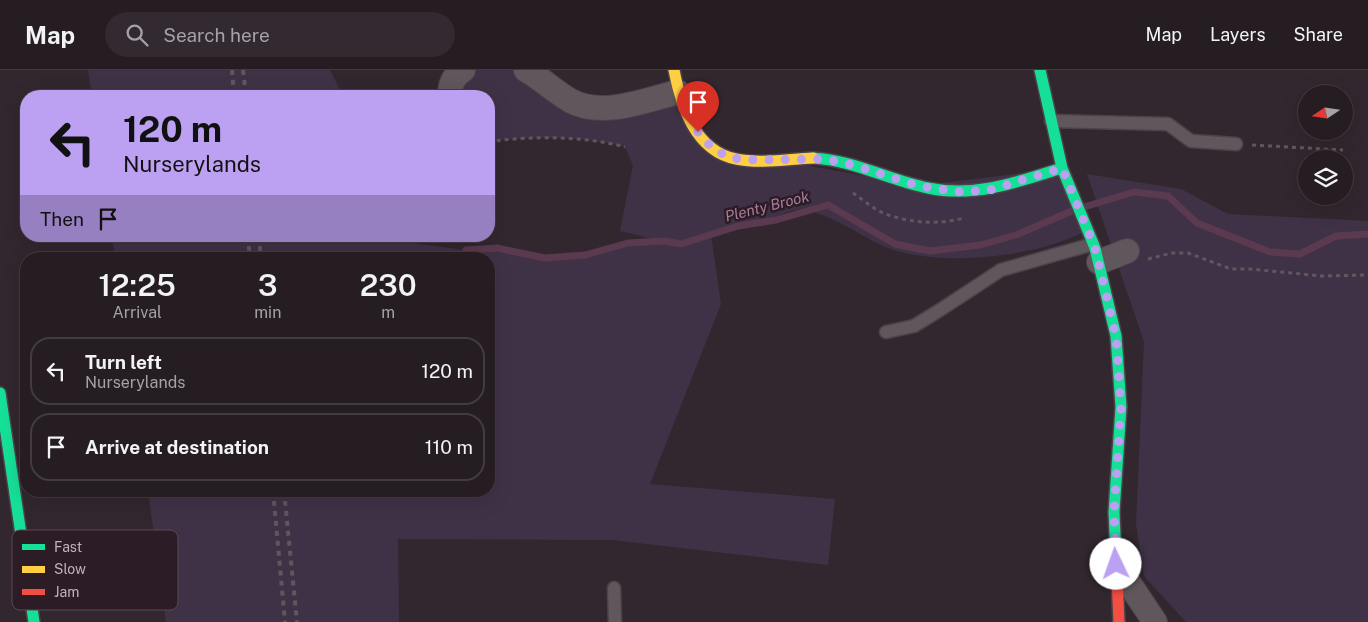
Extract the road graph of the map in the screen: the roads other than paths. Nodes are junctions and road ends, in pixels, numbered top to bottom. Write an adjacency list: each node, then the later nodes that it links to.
1 (463, 70): 5 (street)
2 (526, 70): 4 (street)
3 (1040, 70): 6 (street)
4 (676, 81): 8 (street)
5 (451, 90)
6 (1051, 121): 7 (lane); 8 (street)
7 (1236, 144)
8 (1062, 168): 10 (street)
9 (1127, 252): 10 (street)
10 (1096, 253): 11 (lane); 14 (street)
11 (886, 332)
12 (0, 393): 13 (street)
13 (20, 530)
14 (1116, 564): 17 (street); 18 (street)
15 (614, 588): 16 (lane)
16 (615, 622)
17 (1119, 622)
18 (1155, 622)

